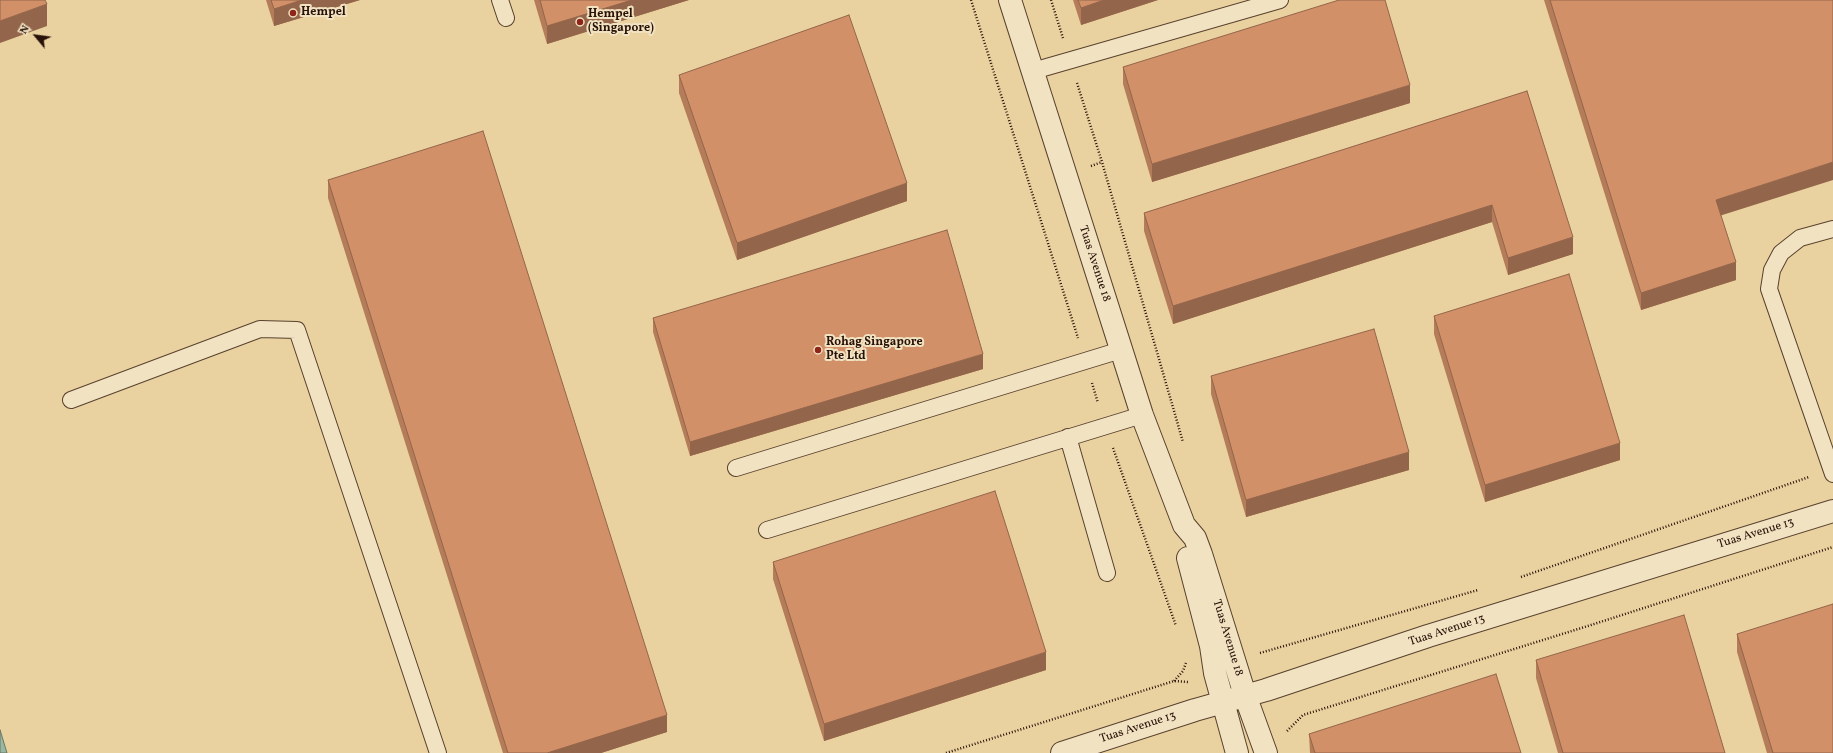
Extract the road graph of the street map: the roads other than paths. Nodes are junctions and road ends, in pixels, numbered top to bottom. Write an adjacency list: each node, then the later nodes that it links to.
1 (500, 0): 4 (lane)
2 (1010, 0): 5 (street, Tuas Avenue 18)
3 (1280, 0): 5 (lane)
4 (506, 18)
5 (1033, 71): 7 (street, Tuas Avenue 18)
6 (1833, 229): 12 (lane)
7 (1121, 350): 9 (street, Tuas Avenue 18); 11 (lane)
8 (71, 400): 19 (lane)
9 (1142, 415): 10 (lane); 14 (street, Tuas Avenue 18)
10 (1068, 437): 15 (lane); 16 (lane)
11 (736, 468)
12 (1832, 472)
13 (1833, 511): 17 (street, Tuas Avenue 13)
14 (1184, 526): 17 (street, Tuas Avenue 18); 18 (street, Tuas Avenue 18)
15 (767, 530)
16 (1107, 573)
17 (1245, 695): 18 (street, Tuas Avenue 13); 22 (street, Tuas Avenue 18)
18 (1223, 702): 20 (street, Tuas Avenue 13); 21 (street, Tuas Avenue 18)
19 (438, 753)
20 (1062, 753)
21 (1237, 753)
22 (1266, 753)

